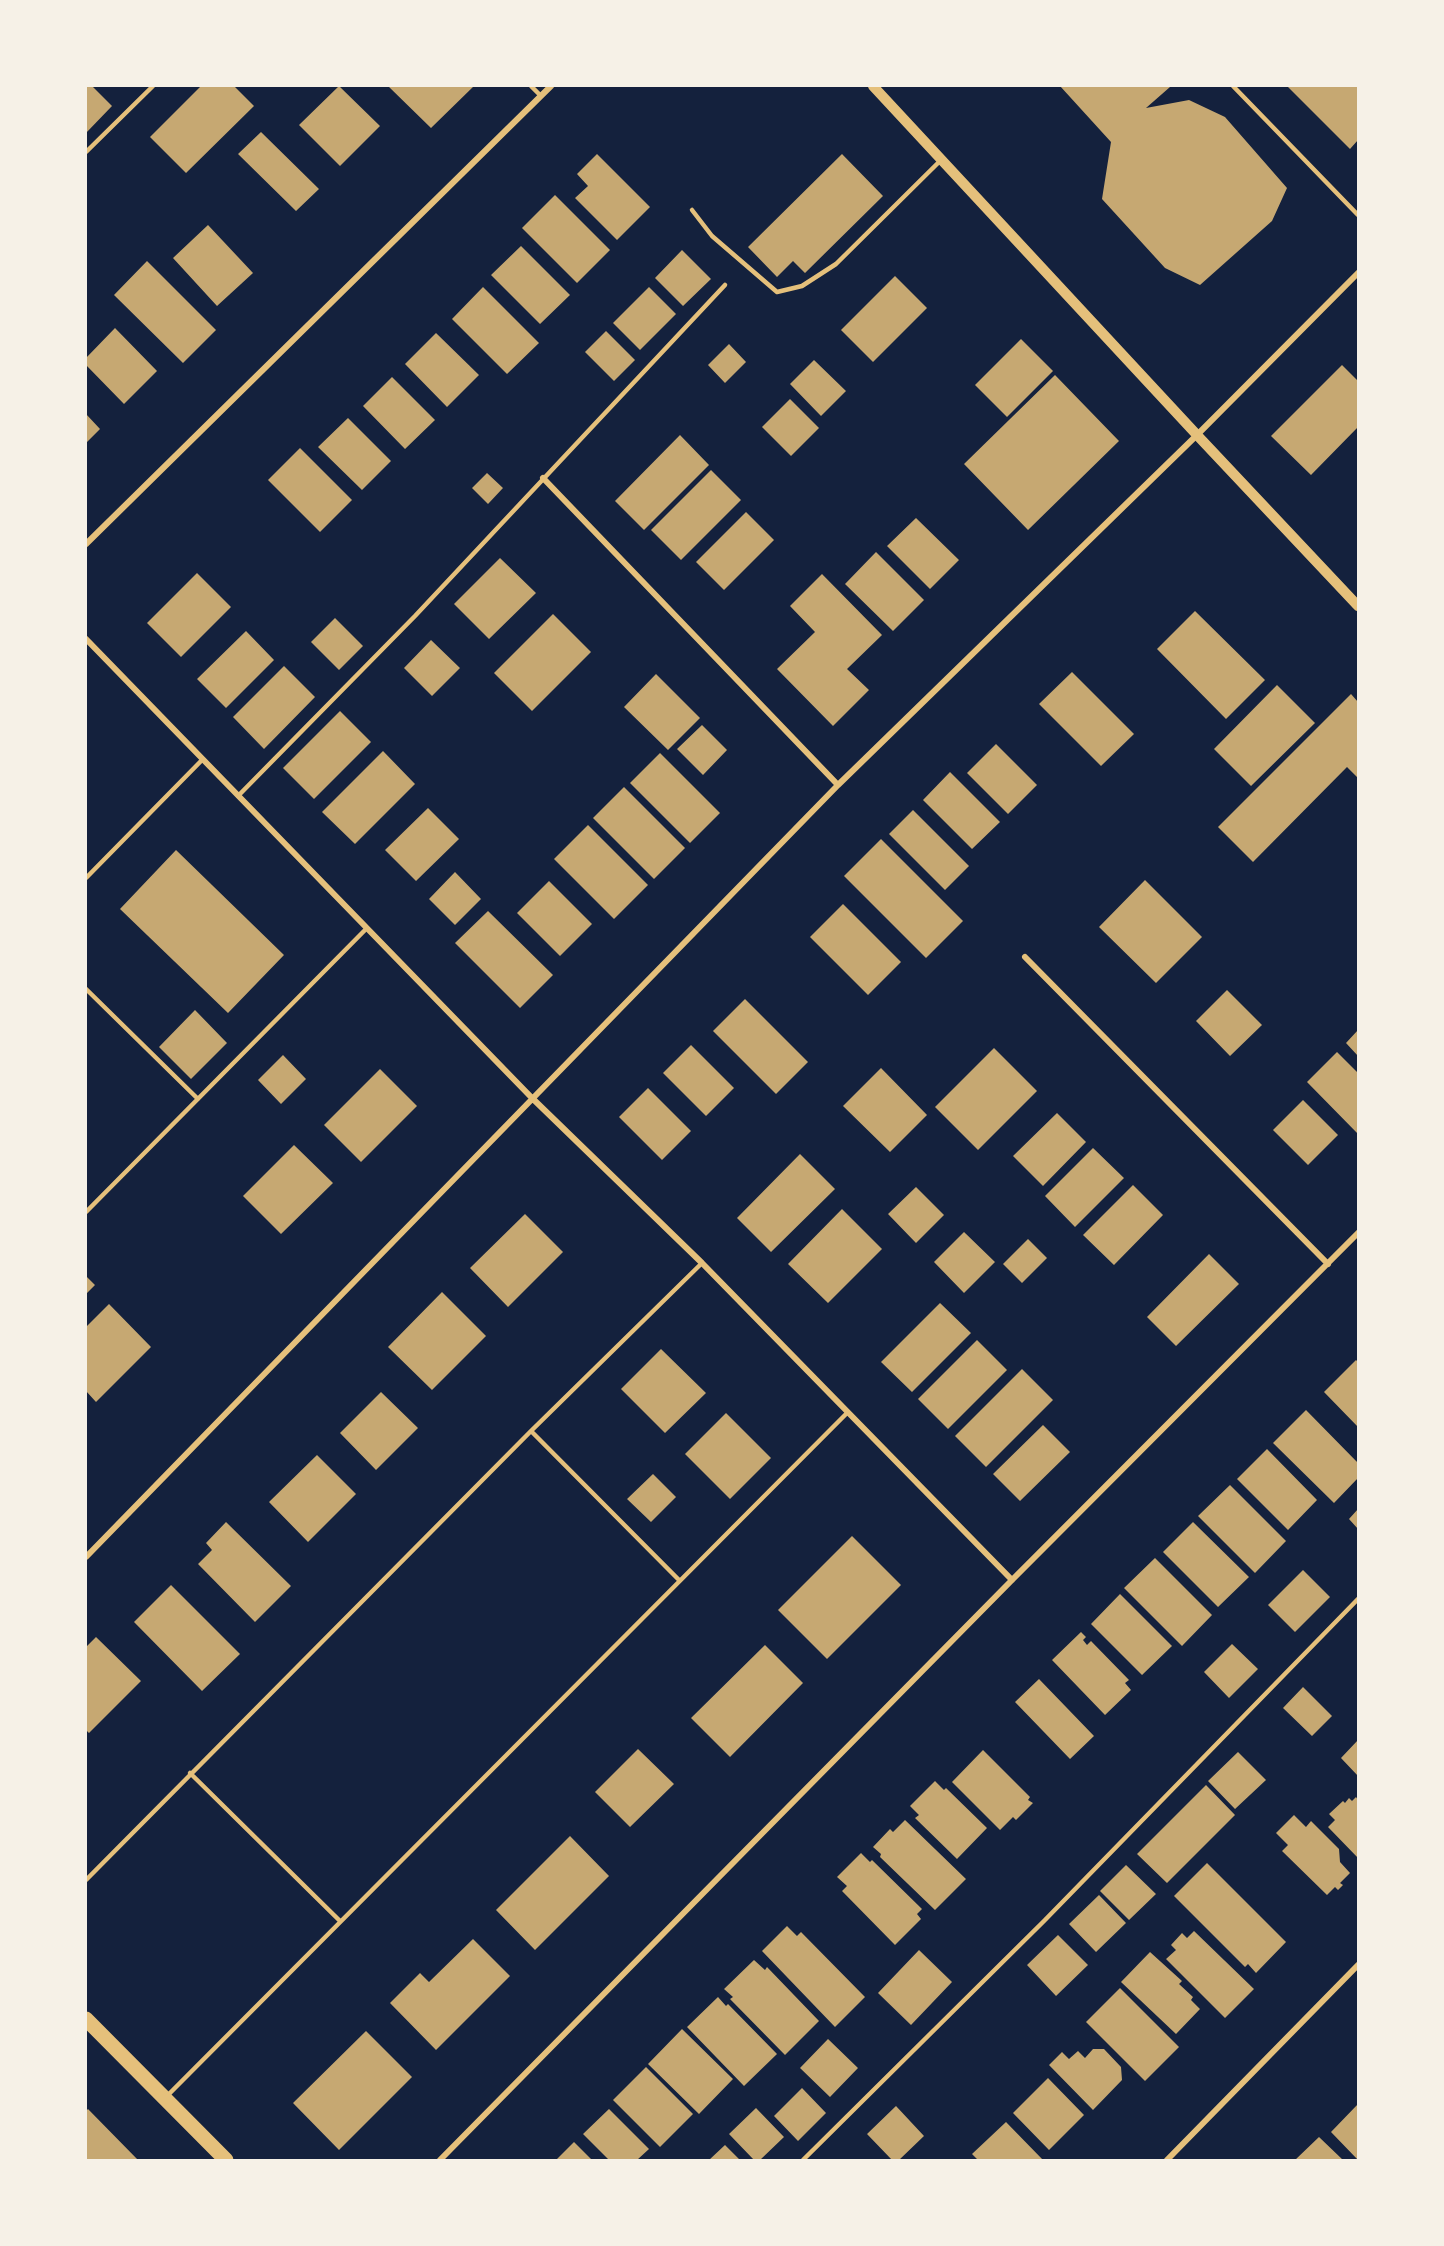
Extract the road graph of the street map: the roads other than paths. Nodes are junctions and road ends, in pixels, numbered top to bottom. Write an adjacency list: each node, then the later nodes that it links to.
1 (153, 86): 7 (lane)
2 (531, 86): 6 (lane)
3 (551, 86): 6 (street)
4 (873, 86): 8 (street)
5 (1233, 86): 10 (lane)
6 (541, 96): 15 (street)
7 (86, 152)
8 (941, 160): 9 (lane); 13 (street)
9 (692, 210)
10 (1359, 215)
11 (1359, 273): 13 (street)
12 (725, 285): 14 (lane)
13 (1197, 435): 16 (street); 19 (street)
14 (543, 478): 19 (street); 20 (lane)
15 (86, 544)
16 (1359, 606)
17 (86, 639): 18 (street)
18 (202, 759): 20 (street); 21 (lane)
19 (838, 785): 25 (street)
20 (238, 796): 22 (street)
21 (86, 878)
22 (367, 928): 25 (street); 26 (lane)
23 (1025, 957): 30 (street)
24 (86, 989): 26 (lane)
25 (532, 1098): 29 (street); 33 (street)
26 (198, 1099): 27 (lane)
27 (86, 1212)
28 (1359, 1233): 30 (street)
29 (702, 1263): 31 (street); 32 (lane)
30 (1328, 1264): 35 (street)
31 (847, 1413): 34 (lane); 35 (street)
32 (531, 1431): 34 (lane); 37 (lane)
33 (86, 1557)
34 (679, 1580): 39 (lane)
35 (1012, 1580): 44 (street)
36 (1359, 1599): 45 (lane)
37 (190, 1773): 38 (lane); 39 (lane)
38 (86, 1880)
39 (340, 1921): 42 (lane)
40 (1359, 1965): 46 (street)
41 (86, 2019): 42 (main road)
42 (165, 2098): 43 (main road)
43 (226, 2160)
44 (440, 2160)
45 (803, 2160)
46 (1167, 2160)

